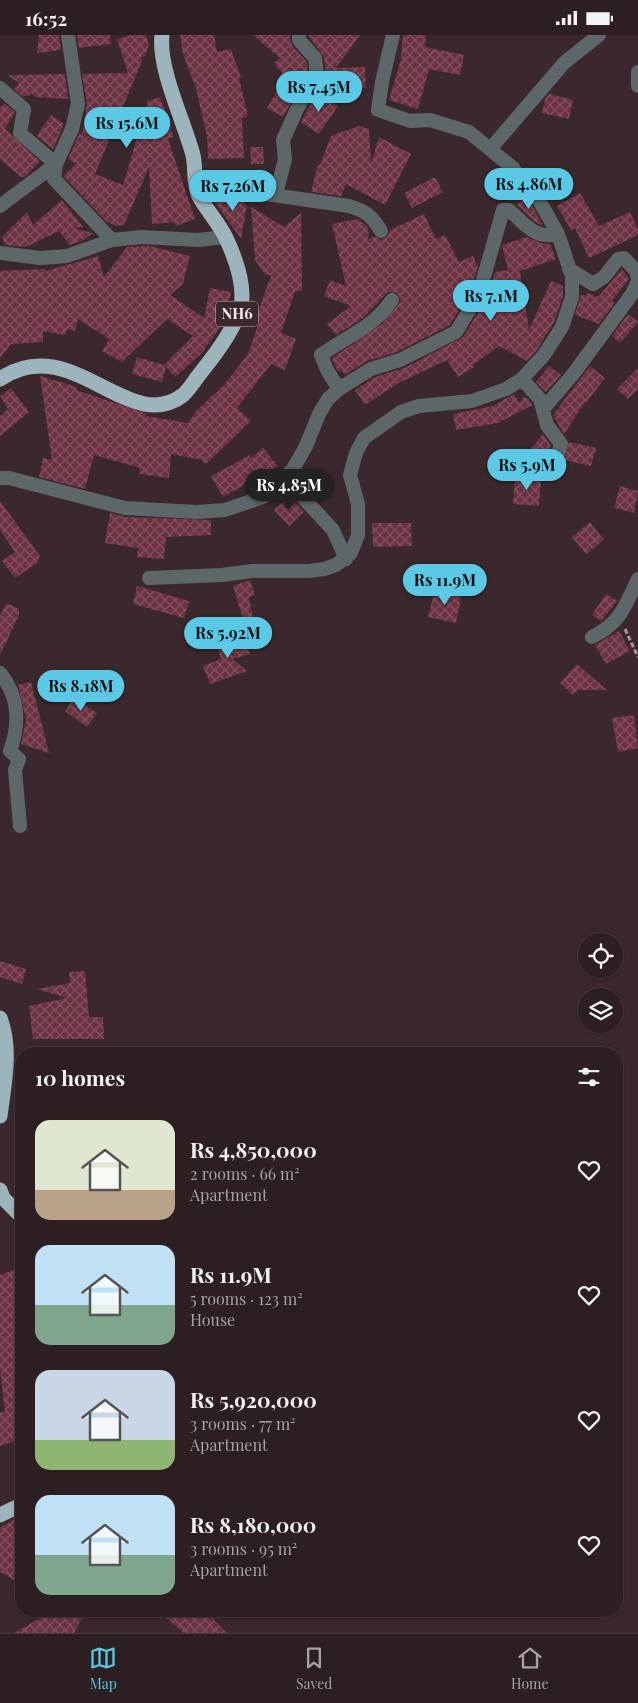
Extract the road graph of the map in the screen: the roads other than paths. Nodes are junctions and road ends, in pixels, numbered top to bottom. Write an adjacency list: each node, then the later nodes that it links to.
1 (68, 35): 10 (street)
2 (162, 35): 12 (highway, NH6)
3 (299, 35): 11 (street)
4 (393, 35): 9 (street)
5 (599, 35): 9 (street)
6 (638, 72): 7 (street)
7 (638, 86)
8 (0, 88): 10 (street)
9 (491, 148): 15 (street)
10 (56, 164): 13 (street); 17 (street)
11 (276, 194): 12 (street); 14 (street)
12 (198, 195): 16 (highway, NH6)
13 (0, 206)
14 (381, 231)
15 (558, 234): 19 (street); 24 (street)
16 (226, 237): 17 (street); 22 (highway, NH6)
17 (112, 240): 18 (street)
18 (0, 253)
19 (570, 269): 20 (street); 23 (street)
20 (638, 277): 25 (street)
21 (392, 300): 24 (street)
22 (0, 379)
23 (522, 379): 25 (street); 29 (street)
24 (339, 389): 28 (street)
25 (544, 408): 26 (street)
26 (546, 467)
27 (0, 478): 28 (street)
28 (285, 478): 29 (street)
29 (346, 559): 30 (street)
30 (149, 577)
31 (638, 579): 32 (street)
32 (592, 637)
33 (0, 673): 34 (street)
34 (20, 826)
35 (0, 1018): 36 (highway)
36 (0, 1116)
37 (0, 1189): 38 (highway)
38 (15, 1210)
39 (15, 1508): 40 (highway)
40 (0, 1515)

